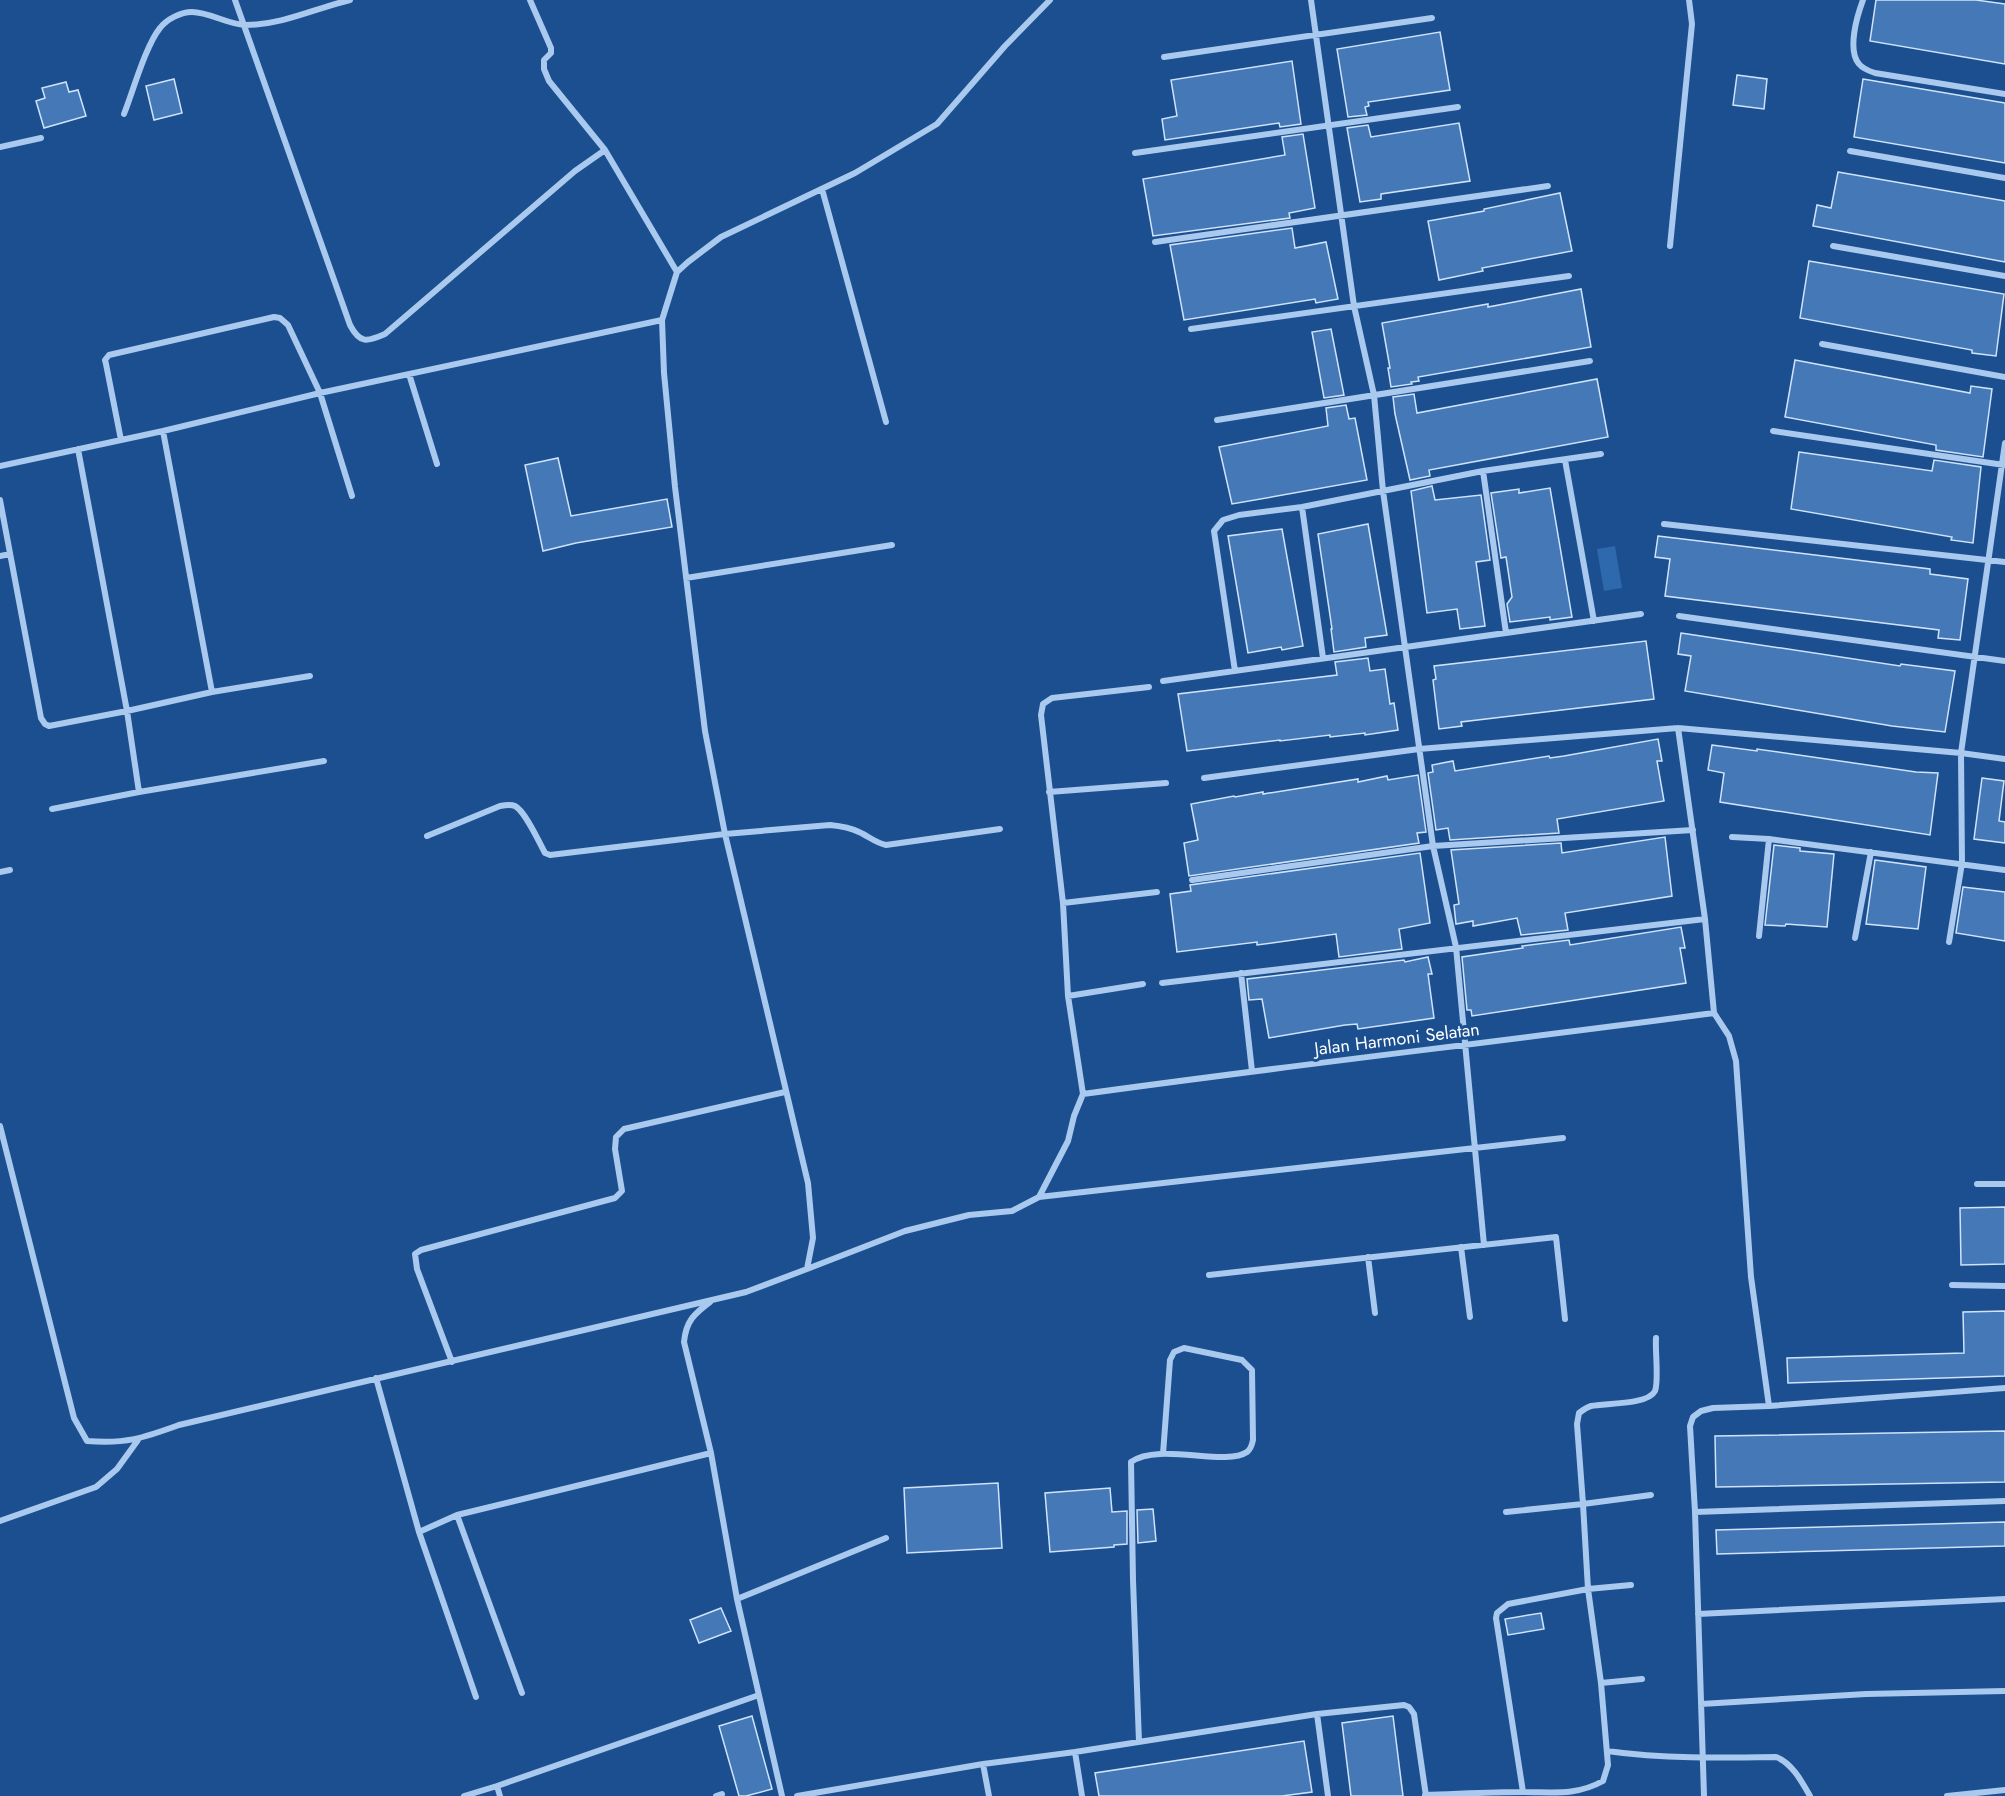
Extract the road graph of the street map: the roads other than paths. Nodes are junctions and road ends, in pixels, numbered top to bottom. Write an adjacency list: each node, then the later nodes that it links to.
1 (235, 0): 9 (street)
2 (350, 0): 9 (street)
3 (530, 0): 18 (street)
4 (1050, 0): 23 (street)
5 (1311, 0): 10 (street)
6 (1689, 0): 26 (street)
7 (1863, 0): 12 (street)
8 (1432, 18): 10 (street)
9 (244, 25): 14 (street); 18 (street)
10 (1315, 35): 11 (street); 15 (street)
11 (1164, 57)
12 (2005, 94)
13 (1458, 106): 15 (street)
14 (124, 114)
15 (1328, 125): 20 (street); 24 (street)
16 (41, 138): 17 (street)
17 (0, 147)
18 (605, 150): 28 (street)
19 (1850, 151): 21 (street)
20 (1135, 153)
21 (2005, 178)
22 (1548, 186): 24 (street)
23 (822, 189): 28 (street); 41 (street)
24 (1341, 215): 25 (street); 31 (street)
25 (1155, 242)
26 (1670, 246)
27 (1833, 246): 30 (street)
28 (677, 272): 32 (street)
29 (1569, 276): 31 (street)
30 (2005, 276)
31 (1354, 306): 33 (street); 39 (street)
32 (662, 320): 36 (street); 63 (street)
33 (1191, 329)
34 (1822, 344): 37 (street)
35 (1590, 361): 39 (street)
36 (409, 374): 38 (street); 49 (street)
37 (2005, 377)
38 (320, 393): 42 (street); 44 (street); 54 (street)
39 (1374, 395): 40 (street); 53 (street)
40 (1217, 420)
41 (886, 422)
42 (163, 431): 44 (street); 76 (street)
43 (1773, 431): 50 (street)
44 (121, 440): 46 (street)
45 (2005, 442): 50 (street)
46 (78, 449): 51 (street); 77 (street)
47 (1601, 454): 48 (street)
48 (1565, 460): 52 (street); 66 (street)
49 (437, 464)
50 (2003, 465): 61 (street)
51 (0, 466)
52 (1483, 471): 53 (street); 67 (street)
53 (1383, 491): 56 (street); 68 (street)
54 (352, 496)
55 (0, 500): 59 (street)
56 (1302, 507): 70 (street); 72 (street)
57 (1664, 524): 61 (street)
58 (892, 546): 63 (street)
59 (10, 554): 60 (street); 77 (street)
60 (0, 556)
61 (1988, 561): 62 (street); 69 (street)
62 (2005, 562)
63 (686, 578): 90 (street)
64 (1641, 614): 66 (street)
65 (1679, 616): 69 (street)
66 (1594, 621): 67 (street)
67 (1506, 633): 68 (street)
68 (1405, 647): 70 (street); 79 (street)
69 (1975, 656): 71 (street); 80 (street)
70 (1323, 658): 72 (street)
71 (2005, 661)
72 (1236, 671): 74 (street)
73 (310, 676): 76 (street)
74 (1163, 681)
75 (1149, 687): 86 (street)
76 (212, 692): 77 (street)
77 (128, 711): 85 (street)
78 (1678, 728): 79 (street); 80 (street); 89 (street)
79 (1419, 748): 83 (street); 94 (street)
80 (1961, 753): 81 (street); 96 (street)
81 (2005, 759)
82 (324, 761): 85 (street)
83 (1204, 778)
84 (1166, 783): 86 (street)
85 (139, 792): 87 (street)
86 (1049, 792): 102 (street)
87 (52, 809)
88 (1000, 829): 90 (street)
89 (1693, 830): 94 (street); 103 (street)
90 (725, 834): 91 (street); 115 (street)
91 (427, 836)
92 (1732, 837): 93 (street)
93 (1769, 839): 95 (street); 104 (street)
94 (1433, 846): 100 (street); 107 (street)
95 (1871, 852): 96 (street); 105 (street)
96 (1962, 863): 98 (street); 106 (street)
97 (10, 870): 99 (street)
98 (2005, 870)
99 (0, 872)
100 (1192, 880)
101 (1157, 892): 102 (street)
102 (1063, 903): 111 (street)
103 (1705, 919): 107 (street); 112 (street)
104 (1759, 936)
105 (1855, 938)
106 (1948, 942)
107 (1456, 947): 108 (street); 113 (street)
108 (1241, 973): 109 (street); 114 (street)
109 (1162, 983)
110 (1143, 984): 111 (street)
111 (1068, 996): 116 (street)
112 (1714, 1013): 113 (street, Jalan Harmoni Selatan); 138 (street)
113 (1465, 1046): 114 (street, Jalan Harmoni Selatan); 119 (street)
114 (1252, 1071): 116 (street, Jalan Harmoni Selatan)
115 (785, 1092): 126 (street); 135 (street)
116 (1083, 1094): 122 (street)
117 (0, 1126): 139 (street)
118 (1563, 1138): 119 (street)
119 (1474, 1147): 122 (street); 123 (street)
120 (1977, 1184): 121 (street)
121 (2005, 1184)
122 (1040, 1197): 126 (street)
123 (1484, 1245): 124 (street); 133 (street)
124 (1461, 1247): 125 (street); 132 (street)
125 (1368, 1257): 127 (street); 131 (street)
126 (807, 1269): 130 (street)
127 (1209, 1275)
128 (1952, 1285): 129 (street)
129 (2005, 1286)
130 (714, 1299): 135 (street); 140 (street)
131 (1375, 1313)
132 (1470, 1317)
133 (1565, 1319)
134 (1656, 1338): 144 (street)
135 (452, 1362): 136 (street)
136 (376, 1378): 139 (street); 149 (street)
137 (2005, 1388): 138 (street)
138 (1769, 1406): 146 (street)
139 (138, 1440): 148 (street)
140 (711, 1453): 147 (street); 153 (street)
141 (1163, 1454): 141 (street); 164 (street)
142 (1651, 1495): 144 (street)
143 (2005, 1501): 146 (street)
144 (1583, 1504): 145 (street); 152 (street)
145 (1506, 1512)
146 (1695, 1512): 155 (street)
147 (457, 1515): 149 (street); 159 (street)
148 (0, 1521)
149 (419, 1532): 161 (street)
150 (886, 1538): 153 (street)
151 (1631, 1585): 152 (street)
152 (1588, 1589): 157 (street); 171 (street)
153 (737, 1599): 160 (street)
154 (2005, 1599): 155 (street)
155 (1698, 1614): 162 (street)
156 (1642, 1679): 157 (street)
157 (1601, 1683): 165 (street)
158 (2005, 1691): 162 (street)
159 (522, 1693)
160 (759, 1695): 169 (street); 174 (street)
161 (476, 1696)
162 (1701, 1704): 167 (street)
163 (1317, 1714): 164 (street); 178 (street); 179 (street)
164 (1139, 1742): 166 (street)
165 (1607, 1751): 167 (street); 171 (street)
166 (1075, 1752): 168 (street); 177 (street)
167 (1703, 1758): 180 (street); 181 (street)
168 (983, 1764): 175 (street); 176 (street)
169 (497, 1786): 172 (street); 173 (street)
170 (2005, 1790): 182 (street)
171 (1522, 1792): 179 (street)
172 (464, 1796)
173 (500, 1796)
174 (782, 1796)
175 (797, 1796)
176 (989, 1796)
177 (1082, 1796)
178 (1328, 1796)
179 (1425, 1796)
180 (1704, 1796)
181 (1808, 1796)
182 (1947, 1796)

